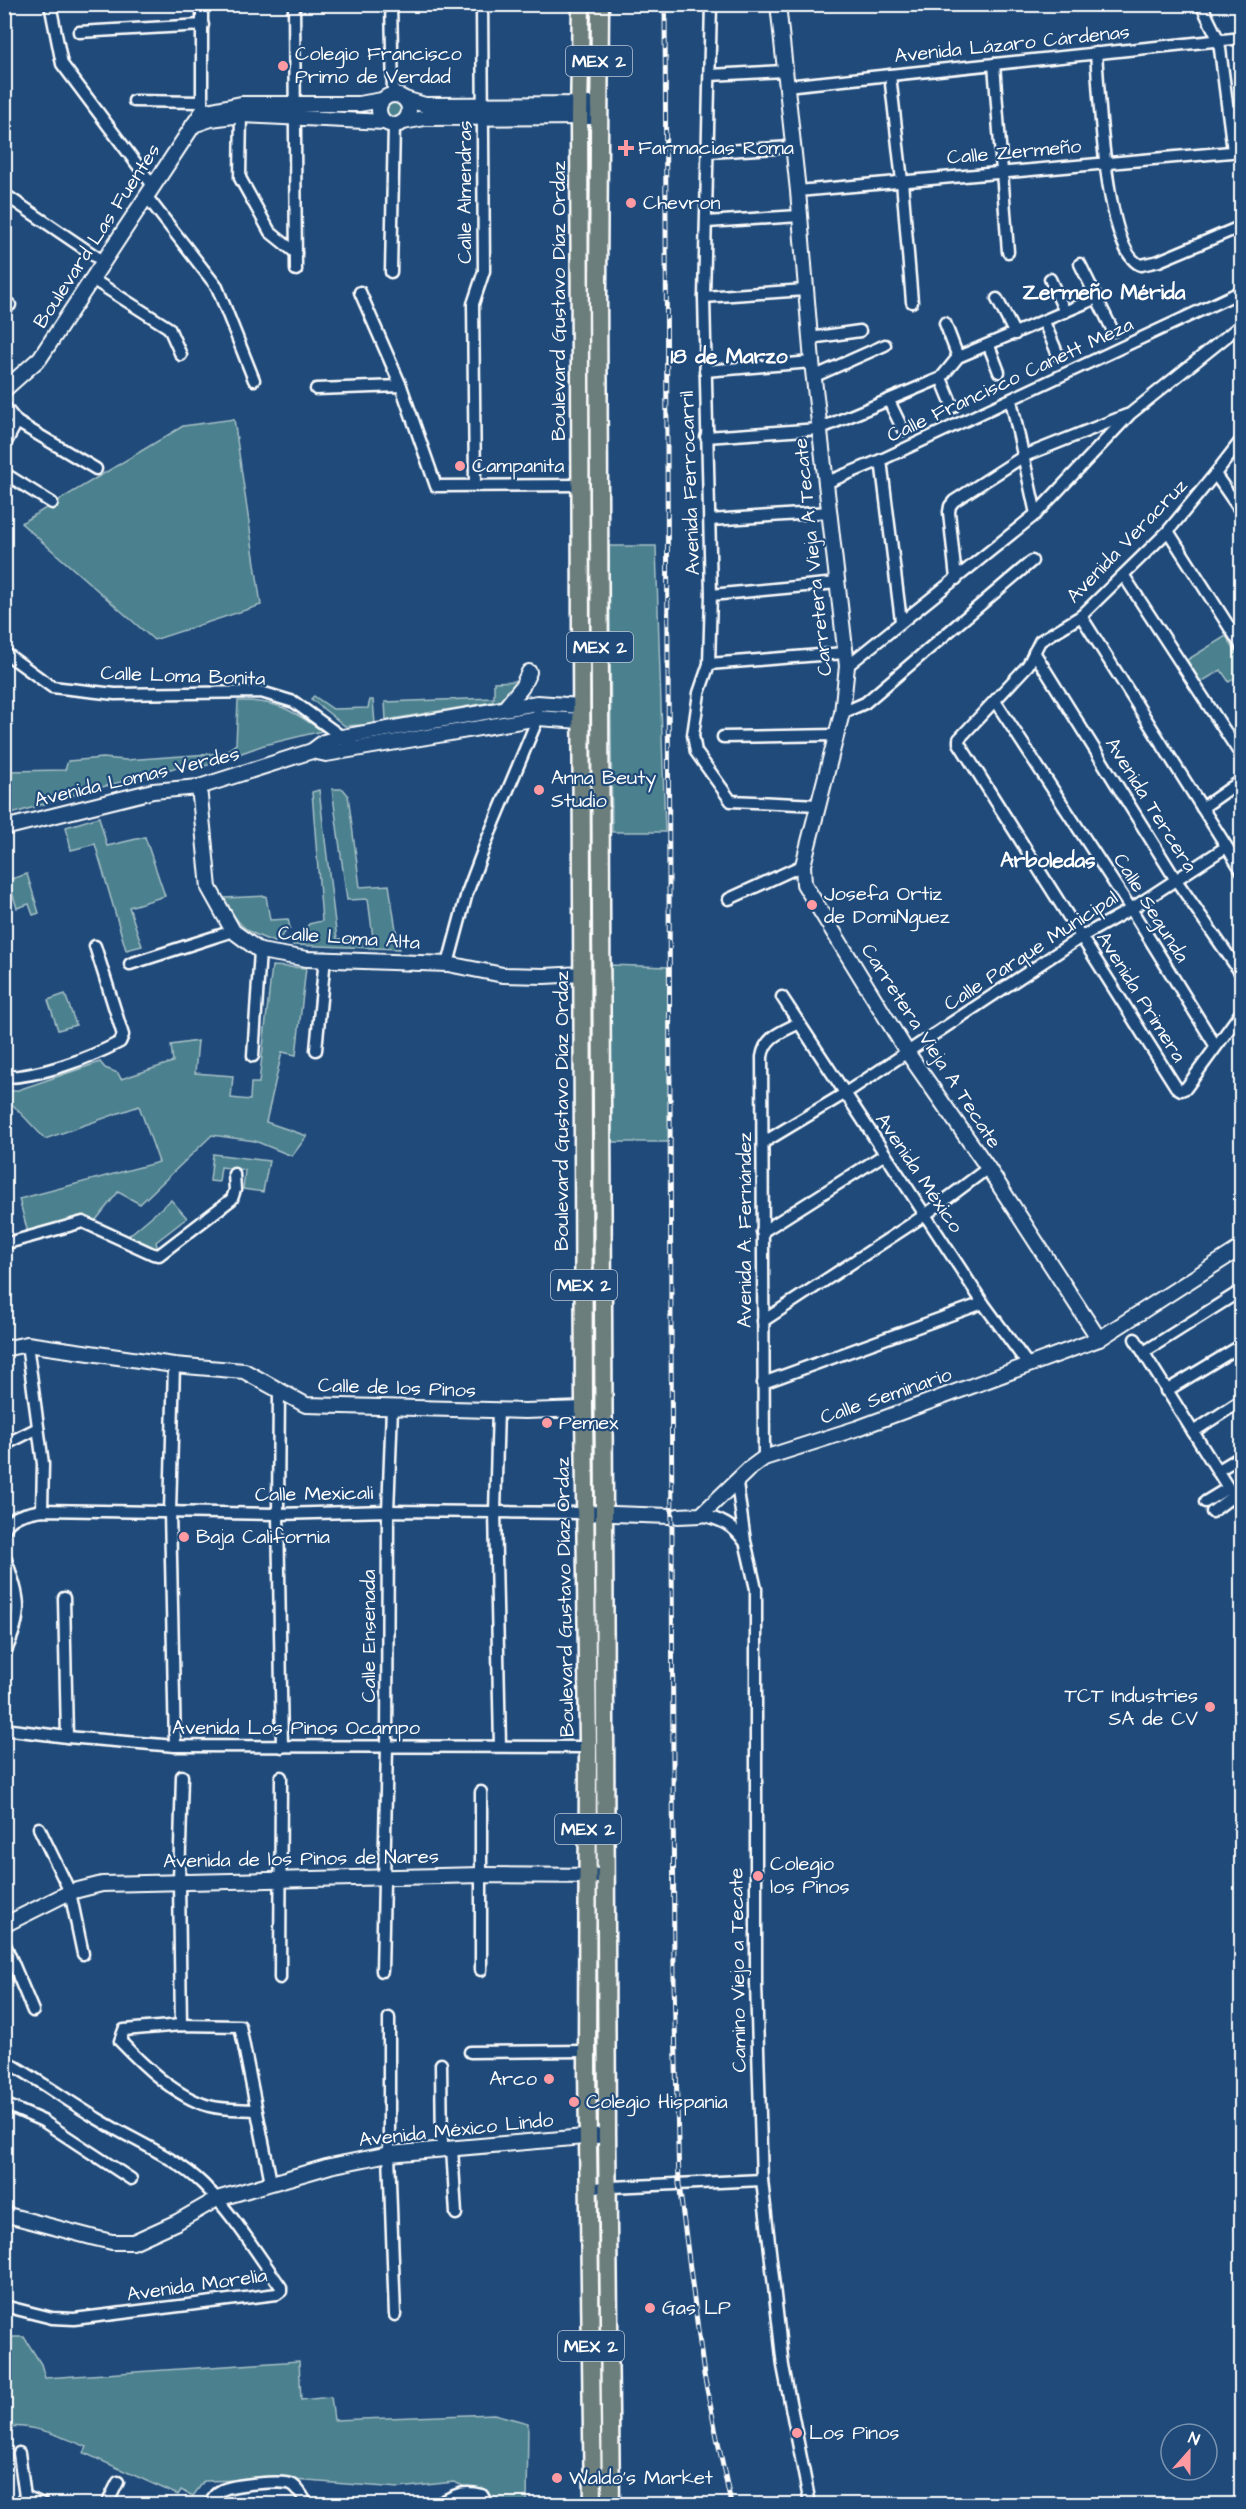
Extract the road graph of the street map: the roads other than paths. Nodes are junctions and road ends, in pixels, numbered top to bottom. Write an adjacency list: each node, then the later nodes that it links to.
1 (50, 4): 40 (street)
2 (202, 4): 11 (street)
3 (294, 4): 26 (street)
4 (391, 4): 21 (street)
5 (482, 4): 24 (street, Calle Almendras)
6 (580, 4): 25 (main road, Boulevard Gustavo Díaz Ordaz / MEX 2)
7 (600, 4): 27 (main road, Boulevard Gustavo Díaz Ordaz / MEX 2)
8 (711, 4): 18 (street, Avenida Ferrocarril)
9 (778, 4): 17 (street, Carretera Vieja A Tecate)
10 (1202, 4): 14 (street)
11 (202, 24): 12 (street); 30 (street)
12 (79, 32)
13 (1242, 38): 14 (street, Avenida Lázaro Cárdenas)
14 (1219, 41): 15 (street, Avenida Lázaro Cárdenas); 29 (street)
15 (1096, 53): 16 (street, Avenida Lázaro Cárdenas); 35 (street)
16 (994, 64): 19 (street, Avenida Lázaro Cárdenas); 36 (street)
17 (784, 71): 18 (street); 20 (street, Carretera Vieja A Tecate)
18 (710, 75): 34 (street, Avenida Ferrocarril)
19 (890, 75): 20 (street, Avenida Lázaro Cárdenas); 37 (street)
20 (786, 86): 32 (street, Carretera Vieja A Tecate)
21 (393, 98): 24 (street); 26 (street); 31 (street); 31 (street)
22 (134, 101): 30 (street)
23 (241, 110): 26 (street); 30 (street); 45 (street)
24 (483, 110): 25 (street); 31 (street); 98 (street, Calle Almendras)
25 (579, 110): 27 (street); 99 (main road, Boulevard Gustavo Díaz Ordaz / MEX 2)
26 (296, 111): 31 (street); 45 (street)
27 (598, 111): 162 (main road, Boulevard Gustavo Díaz Ordaz / MEX 2)
28 (1242, 111): 29 (street)
29 (1228, 112): 33 (street)
30 (200, 115): 40 (street, Boulevard Las Fuentes)
31 (394, 123): 49 (street)
32 (792, 147): 34 (street); 38 (street, Carretera Vieja A Tecate)
33 (1237, 151): 35 (street, Calle Zermeño)
34 (709, 152): 42 (street, Avenida Ferrocarril)
35 (1105, 162): 36 (street, Calle Zermeño); 43 (street)
36 (1002, 171): 37 (street, Calle Zermeño); 44 (street)
37 (902, 181): 38 (street, Calle Zermeño); 58 (street)
38 (798, 191): 41 (street, Carretera Vieja A Tecate)
39 (5, 192): 46 (street)
40 (150, 192): 46 (street, Boulevard Las Fuentes); 77 (street)
41 (799, 216): 42 (street); 52 (street, Carretera Vieja A Tecate)
42 (707, 222): 55 (street, Avenida Ferrocarril)
43 (1242, 226)
44 (1008, 252)
45 (296, 253): 48 (street)
46 (104, 262): 50 (street, Boulevard Las Fuentes)
47 (1080, 264): 56 (street)
48 (296, 270)
49 (391, 272)
50 (92, 279): 69 (street); 80 (street, Boulevard Las Fuentes)
51 (1050, 279): 59 (street)
52 (805, 290): 55 (street); 66 (street, Carretera Vieja A Tecate)
53 (1242, 291): 81 (street, Calle Francisco Canett Meza)
54 (360, 292): 78 (street)
55 (704, 297): 73 (street, Avenida Ferrocarril)
56 (1096, 298): 59 (street); 64 (street)
57 (997, 299): 65 (street)
58 (912, 302)
59 (1065, 312): 60 (street)
60 (1044, 322): 65 (street); 70 (street)
61 (945, 323): 71 (street)
62 (1242, 324): 85 (street)
63 (860, 331): 66 (street)
64 (1113, 331)
65 (1016, 334): 68 (street)
66 (810, 338): 72 (street, Carretera Vieja A Tecate)
67 (885, 345): 75 (street)
68 (989, 346): 71 (street); 74 (street)
69 (181, 355)
70 (1058, 355)
71 (958, 357): 76 (street)
72 (812, 362): 73 (street); 75 (street, Carretera Vieja A Tecate)
73 (705, 371): 89 (street, Avenida Ferrocarril)
74 (999, 372)
75 (813, 377): 87 (street, Carretera Vieja A Tecate)
76 (941, 378): 82 (street); 84 (street)
77 (254, 380)
78 (401, 386): 79 (street); 98 (street)
79 (316, 389)
80 (4, 390)
81 (1011, 400): 92 (street); 93 (street, Calle Francisco Canett Meza)
82 (889, 401): 87 (street); 88 (street)
83 (4, 406): 86 (street)
84 (953, 407)
85 (1130, 414): 92 (street); 103 (street)
86 (17, 422): 91 (street); 94 (street)
87 (819, 429): 89 (street); 97 (street, Carretera Vieja A Tecate)
88 (903, 430)
89 (706, 437): 104 (street, Avenida Ferrocarril)
90 (1242, 439): 96 (street, Avenida Veracruz)
91 (4, 446)
92 (1024, 456): 103 (street); 108 (street)
93 (881, 460): 97 (street, Calle Francisco Canett Meza); 112 (street)
94 (96, 469)
95 (4, 473): 100 (street)
96 (1215, 474): 102 (street); 105 (street, Avenida Veracruz)
97 (825, 483): 101 (street, Carretera Vieja A Tecate)
98 (475, 485): 99 (street)
99 (581, 485): 122 (main road, Boulevard Gustavo Díaz Ordaz / MEX 2)
100 (52, 503)
101 (830, 512): 104 (street); 109 (street, Carretera Vieja A Tecate)
102 (1242, 513)
103 (1036, 514): 108 (street)
104 (710, 520): 110 (street, Avenida Ferrocarril)
105 (1168, 531): 107 (street, Avenida Veracruz); 113 (street)
106 (1032, 561): 123 (street)
107 (1124, 576): 111 (street, Avenida Veracruz); 131 (street)
108 (956, 579): 112 (street)
109 (837, 583): 110 (street); 116 (street, Carretera Vieja A Tecate)
110 (711, 595): 117 (street, Avenida Ferrocarril)
111 (1081, 616): 115 (street, Avenida Veracruz); 135 (street)
112 (901, 621): 116 (street)
113 (1242, 647)
114 (4, 652): 126 (street, Calle Loma Bonita)
115 (1034, 652): 119 (street, Avenida Veracruz); 140 (street, Avenida Tercera)
116 (846, 659): 117 (street); 123 (street, Carretera Vieja A Tecate)
117 (710, 664): 134 (street, Avenida Ferrocarril)
118 (530, 672): 121 (street)
119 (995, 701): 128 (street, Avenida Veracruz); 142 (street, Calle Segunda)
120 (537, 703): 121 (street, Avenida Lomas Verdes); 122 (street, Avenida Lomas Verdes); 124 (street)
121 (505, 708): 126 (street, Avenida Lomas Verdes)
122 (581, 713): 124 (street, Avenida Lomas Verdes); 150 (main road, Boulevard Gustavo Díaz Ordaz / MEX 2)
123 (842, 713): 125 (street, Carretera Vieja A Tecate)
124 (538, 718): 129 (street, Avenida Lomas Verdes); 149 (street)
125 (835, 735): 127 (street); 134 (street, Carretera Vieja A Tecate)
126 (342, 737): 129 (street, Calle Loma Bonita); 130 (street, Avenida Lomas Verdes)
127 (723, 737)
128 (959, 739): 144 (street, Avenida Primera)
129 (357, 748): 130 (street, Avenida Lomas Verdes)
130 (312, 751): 133 (street, Avenida Lomas Verdes)
131 (1242, 757)
132 (1242, 780): 135 (street)
133 (199, 787): 136 (street, Avenida Lomas Verdes); 143 (street, Calle Loma Alta)
134 (818, 805): 138 (street, Carretera Vieja A Tecate)
135 (1202, 808): 137 (street)
136 (4, 828)
137 (1226, 847): 139 (street); 140 (street, Calle Parque Municipal)
138 (802, 865): 141 (street); 157 (street, Carretera Vieja A Tecate)
139 (1242, 871)
140 (1176, 880): 142 (street, Calle Parque Municipal); 151 (street, Avenida Tercera)
141 (729, 899)
142 (1131, 909): 144 (street, Calle Parque Municipal); 155 (street, Calle Segunda)
143 (233, 931): 146 (street, Calle Loma Alta); 148 (street)
144 (1081, 937): 155 (street, Avenida Primera); 157 (street, Calle Parque Municipal)
145 (95, 946): 159 (street)
146 (260, 951): 147 (street, Calle Loma Alta); 158 (street)
147 (325, 958): 149 (street, Calle Loma Alta); 156 (street)
148 (130, 964)
149 (448, 964): 150 (street, Calle Loma Alta)
150 (582, 974): 161 (main road, Boulevard Gustavo Díaz Ordaz / MEX 2)
151 (1242, 975)
152 (782, 997): 154 (street, Avenida México)
153 (1242, 1011): 155 (street)
154 (799, 1023): 160 (street, Avenida México); 163 (street, Avenida A. Fernández)
155 (1215, 1045)
156 (316, 1050)
157 (907, 1052): 160 (street, Calle Parque Municipal); 165 (street, Carretera Vieja A Tecate)
158 (253, 1056)
159 (4, 1077)
160 (844, 1094): 163 (street, Calle Parque Municipal); 164 (street, Avenida México)
161 (584, 1126): 162 (main road); 188 (main road, Boulevard Gustavo Díaz Ordaz / MEX 2)
162 (602, 1127): 204 (main road, Boulevard Gustavo Díaz Ordaz / MEX 2)
163 (764, 1142): 168 (street, Avenida A. Fernández)
164 (885, 1154): 167 (street, Avenida México); 168 (street)
165 (988, 1168): 167 (street); 174 (street, Carretera Vieja A Tecate)
166 (234, 1173): 169 (street)
167 (925, 1215): 172 (street, Avenida México); 173 (street)
168 (762, 1232): 173 (street, Avenida A. Fernández)
169 (4, 1244)
170 (1242, 1247): 174 (street, Calle Seminario)
171 (1242, 1290): 179 (street)
172 (983, 1303): 181 (street, Avenida México); 182 (street)
173 (763, 1321): 182 (street, Avenida A. Fernández)
174 (1099, 1339): 181 (street, Calle Seminario)
175 (1135, 1340): 179 (street)
176 (27, 1344): 178 (street, Calle de los Pinos); 180 (street, Calle de los Pinos); 189 (street)
177 (1242, 1345): 184 (street)
178 (4, 1349)
179 (1144, 1352): 184 (street)
180 (174, 1365): 183 (street, Calle de los Pinos); 202 (street)
181 (1029, 1366): 193 (street, Calle Seminario)
182 (763, 1383): 193 (street, Avenida A. Fernández)
183 (279, 1389): 186 (street, Calle de los Pinos); 205 (street)
184 (1166, 1391): 190 (street)
185 (1242, 1401): 190 (street)
186 (392, 1408): 187 (street, Calle de los Pinos); 200 (street, Calle Ensenada)
187 (498, 1410): 188 (street, Calle de los Pinos); 201 (street)
188 (584, 1410): 203 (main road, Boulevard Gustavo Díaz Ordaz / MEX 2)
189 (38, 1428): 191 (street); 198 (street)
190 (1193, 1432): 194 (street)
191 (4, 1445)
192 (1242, 1456): 194 (street)
193 (764, 1458): 195 (street, Calle Seminario)
194 (1217, 1471): 196 (street)
195 (737, 1483): 206 (street, Calle Seminario); 208 (street, Camino Viejo a Tecate)
196 (1230, 1492): 197 (street); 199 (street)
197 (1213, 1504)
198 (42, 1510): 202 (street, Calle Mexicali); 207 (street, Calle Mexicali)
199 (1242, 1510)
200 (388, 1511): 201 (street, Calle Mexicali); 205 (street, Calle Mexicali); 217 (street, Calle Ensenada)
201 (495, 1511): 203 (street, Calle Mexicali); 215 (street)
202 (170, 1512): 205 (street, Calle Mexicali); 214 (street)
203 (585, 1513): 204 (street); 218 (main road, Boulevard Gustavo Díaz Ordaz / MEX 2)
204 (604, 1513): 206 (street); 225 (main road, Boulevard Gustavo Díaz Ordaz / MEX 2)
205 (278, 1514): 216 (street)
206 (701, 1515): 208 (street)
207 (4, 1531)
208 (745, 1541): 250 (street, Camino Viejo a Tecate)
209 (4, 1554): 211 (street)
210 (64, 1598): 213 (street)
211 (4, 1655)
212 (4, 1729): 213 (street, Avenida Los Pinos Ocampo)
213 (67, 1737): 214 (street, Avenida Los Pinos Ocampo)
214 (175, 1746): 216 (street, Avenida Los Pinos Ocampo)
215 (500, 1746): 217 (street, Avenida Los Pinos Ocampo); 218 (street, Avenida Los Pinos Ocampo)
216 (282, 1747): 217 (street, Avenida Los Pinos Ocampo)
217 (387, 1747): 226 (street, Calle Ensenada)
218 (588, 1747): 224 (main road, Boulevard Gustavo Díaz Ordaz / MEX 2)
219 (182, 1776): 227 (street)
220 (281, 1777): 228 (street)
221 (481, 1792): 223 (street)
222 (39, 1828): 229 (street)
223 (482, 1875): 224 (street, Avenida de los Pinos de Nares); 226 (street, Avenida de los Pinos de Nares); 233 (street)
224 (588, 1876): 225 (street, Avenida de los Pinos de Nares); 239 (main road, Boulevard Gustavo Díaz Ordaz / MEX 2)
225 (606, 1876): 245 (main road, Boulevard Gustavo Díaz Ordaz / MEX 2)
226 (383, 1879): 228 (street, Avenida de los Pinos de Nares); 234 (street, Calle Ensenada)
227 (179, 1881): 228 (street, Avenida de los Pinos de Nares); 229 (street, Avenida de los Pinos de Nares); 238 (street)
228 (282, 1881): 235 (street)
229 (70, 1892): 230 (street, Avenida de los Pinos de Nares); 232 (street)
230 (4, 1925)
231 (4, 1942): 236 (street)
232 (83, 1954)
233 (481, 1970)
234 (382, 1971)
235 (280, 1978)
236 (33, 2011)
237 (389, 2018): 248 (street)
238 (181, 2025): 244 (street); 244 (street)
239 (587, 2051): 240 (street); 246 (main road, Boulevard Gustavo Díaz Ordaz / MEX 2)
240 (470, 2052)
241 (4, 2060): 254 (street, Avenida Morelia)
242 (441, 2064): 247 (street)
243 (4, 2104): 249 (street)
244 (256, 2110): 251 (street)
245 (607, 2135): 246 (street, Avenida México Lindo); 252 (main road, Boulevard Gustavo Díaz Ordaz / MEX 2)
246 (588, 2136): 247 (street, Avenida México Lindo); 253 (main road, Boulevard Gustavo Díaz Ordaz / MEX 2)
247 (447, 2148): 248 (street, Avenida México Lindo); 256 (street)
248 (389, 2154): 251 (street, Avenida México Lindo); 258 (street)
249 (131, 2180)
250 (762, 2180): 252 (street); 270 (street, Camino Viejo a Tecate)
251 (271, 2182): 254 (street, Avenida México Lindo)
252 (608, 2187): 253 (street); 269 (main road, Boulevard Gustavo Díaz Ordaz / MEX 2)
253 (590, 2188): 268 (main road, Boulevard Gustavo Díaz Ordaz / MEX 2)
254 (217, 2199): 255 (street, Avenida México Lindo); 257 (street, Avenida Morelia)
255 (4, 2214)
256 (456, 2214)
257 (4, 2306)
258 (395, 2315)
259 (19, 2453): 261 (street)
260 (118, 2482): 263 (street)
261 (26, 2500): 262 (street)
262 (43, 2505)
263 (107, 2505)
264 (210, 2505): 265 (street)
265 (307, 2505)
266 (438, 2505): 267 (street)
267 (487, 2505)
268 (592, 2505)
269 (611, 2505)
270 (810, 2505)

